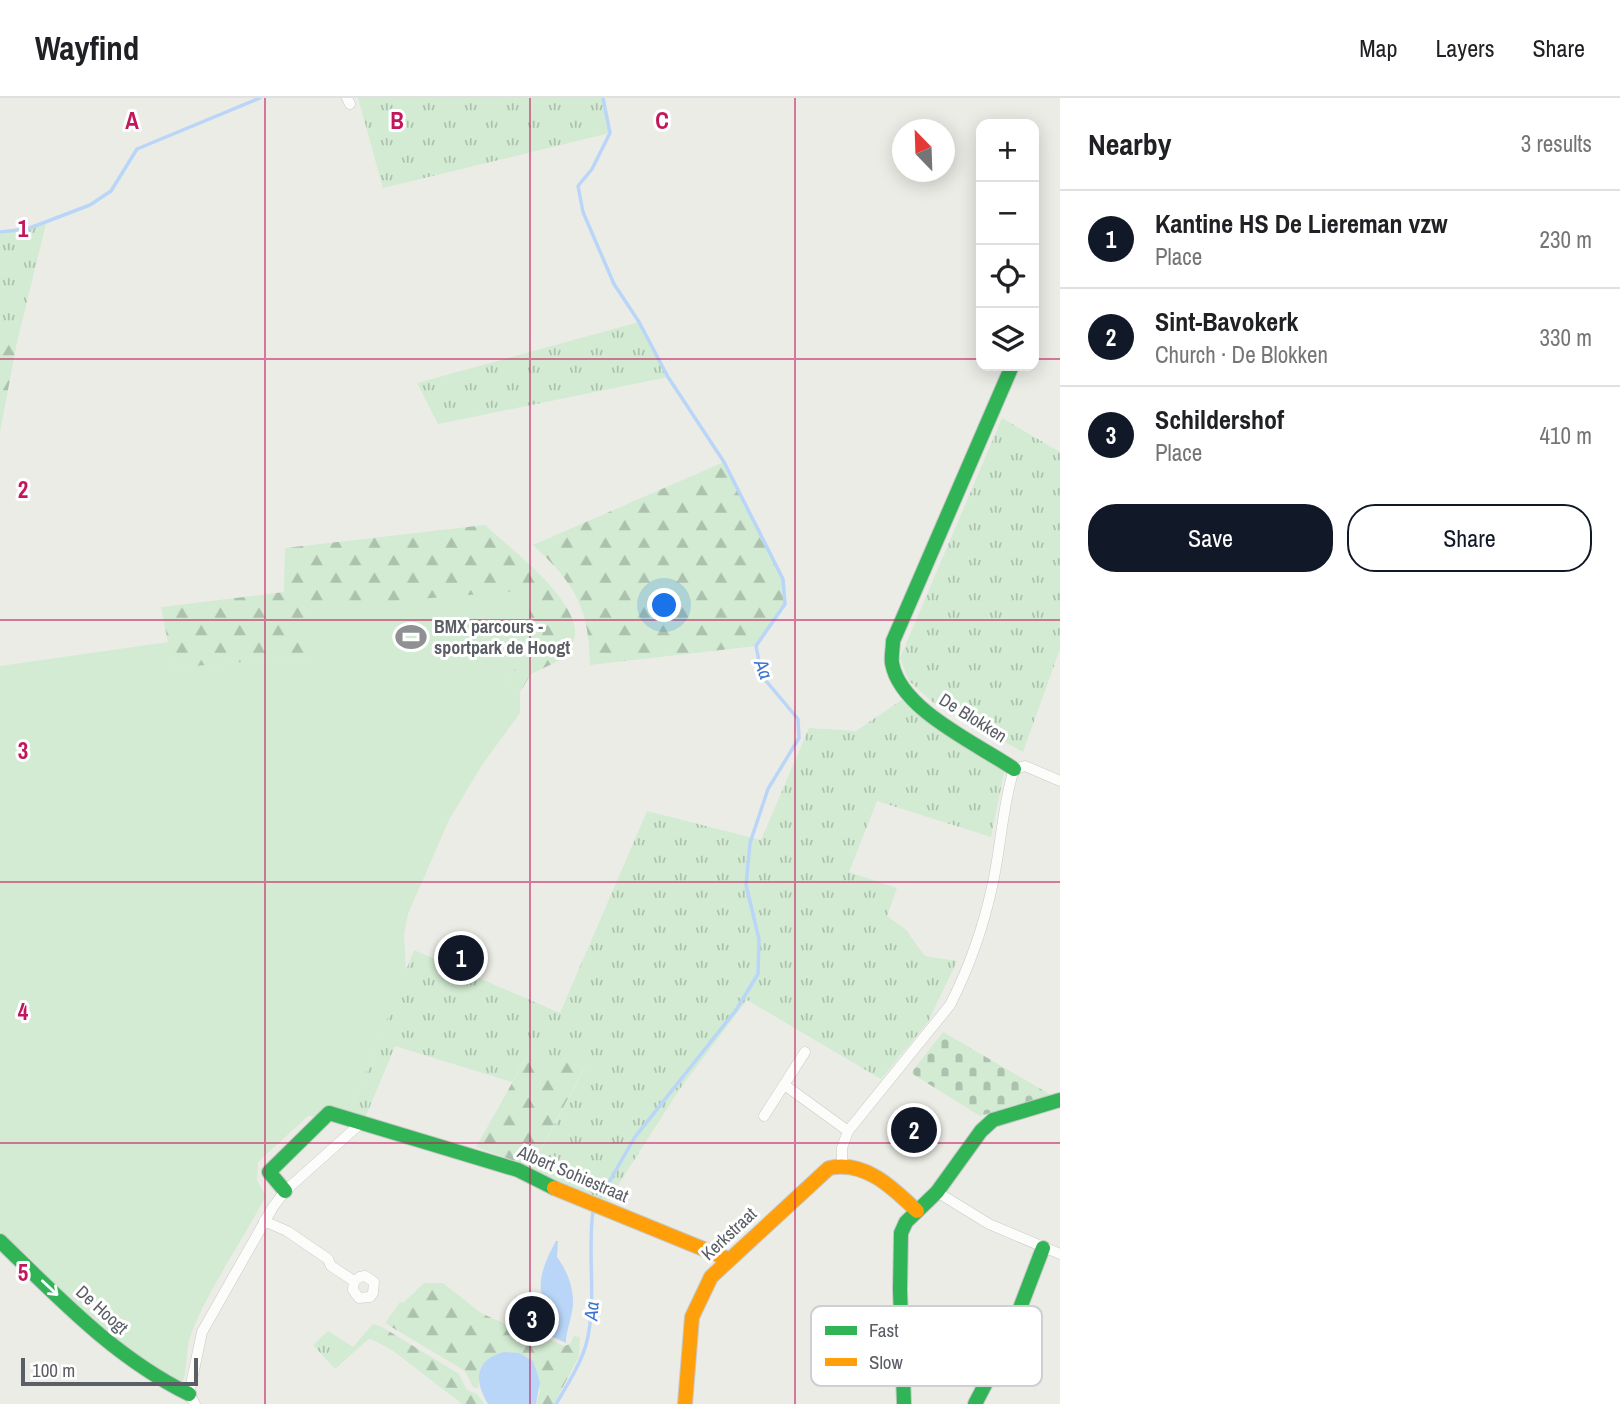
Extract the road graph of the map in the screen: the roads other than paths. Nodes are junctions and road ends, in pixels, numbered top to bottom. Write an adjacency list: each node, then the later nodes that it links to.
1 (1010, 371): 2 (street, De Blokken)
2 (1014, 769): 3 (street); 9 (street)
3 (1060, 781)
4 (804, 1052): 5 (street)
5 (786, 1086): 7 (street); 9 (street)
6 (1060, 1100): 12 (street)
7 (764, 1116)
8 (360, 1124): 11 (street); 11 (street, Albert Sohiestraat); 18 (street, Albert Sohiestraat)
9 (848, 1131): 10 (street)
10 (842, 1163): 13 (street); 18 (street, Kerkstraat)
11 (285, 1191): 14 (street)
12 (937, 1192): 13 (street); 16 (street)
13 (917, 1211): 20 (street)
14 (264, 1221): 19 (street); 24 (street)
15 (0, 1241): 24 (street, De Hoogt, one-way to 24)
16 (1043, 1248): 17 (street); 21 (street)
17 (1060, 1254)
18 (728, 1259): 25 (street, Kerkstraat)
19 (354, 1281)
20 (902, 1306)
21 (1021, 1306)
22 (904, 1386): 26 (street)
23 (984, 1386): 27 (street)
24 (192, 1399)
25 (685, 1404)
26 (904, 1404)
27 (975, 1404)

